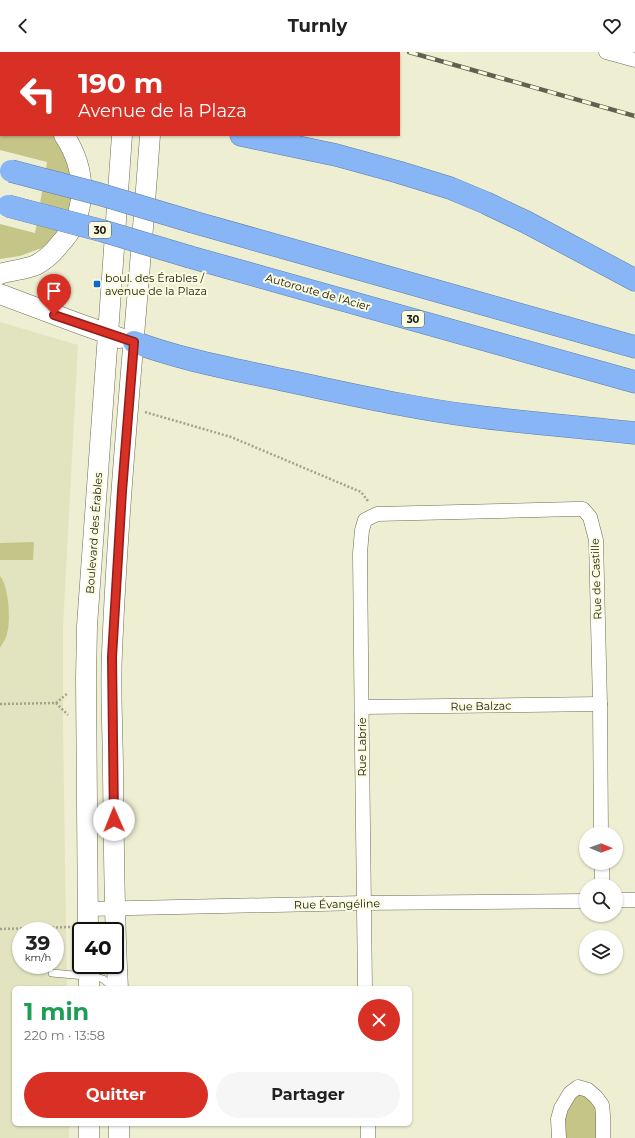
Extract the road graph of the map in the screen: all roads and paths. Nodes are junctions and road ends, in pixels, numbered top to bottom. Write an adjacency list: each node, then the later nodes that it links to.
1 (612, 53): 2 (street)
2 (635, 60)
3 (65, 136): 9 (street)
4 (122, 136): 12 (street, Boulevard des Érables)
5 (150, 136): 13 (street)
6 (246, 136): 10 (highway)
7 (6, 170): 14 (highway, bridge)
8 (4, 205): 15 (highway, Autoroute de l'Acier / 30, bridge)
9 (0, 274)
10 (635, 280)
11 (0, 294): 12 (street)
12 (108, 334): 13 (street); 31 (street, Boulevard des Érables)
13 (134, 342): 17 (highway); 30 (street)
14 (635, 347)
15 (635, 382)
16 (144, 412): 18 (path)
17 (635, 433)
18 (373, 509): 22 (street, Rue de Castille); 23 (street, Rue Labrie)
19 (71, 690): 20 (path)
20 (56, 703): 21 (path); 24 (path)
21 (0, 704)
22 (600, 704): 23 (street, Rue Balzac); 25 (street, Rue de Castille)
23 (362, 707): 29 (street, Rue Labrie)
24 (72, 718)
25 (601, 826)
26 (623, 900): 27 (street)
27 (635, 900)
28 (579, 901): 29 (street, Rue Évangéline)
29 (363, 903): 30 (street, Rue Évangéline); 39 (street, Rue Labrie)
30 (115, 908): 31 (street, Rue Évangéline); 38 (street)
31 (88, 909): 32 (street, Boulevard des Érables)
32 (83, 922)
33 (0, 929): 34 (path)
34 (72, 929)
35 (64, 974): 36 (lane)
36 (89, 976): 37 (lane)
37 (112, 986)
38 (118, 986)
39 (365, 986)
40 (89, 1126): 43 (street)
41 (119, 1126): 44 (street)
42 (368, 1126): 45 (street)
43 (89, 1138)
44 (119, 1138)
45 (368, 1138)
46 (559, 1138): 47 (street)
47 (603, 1138)

